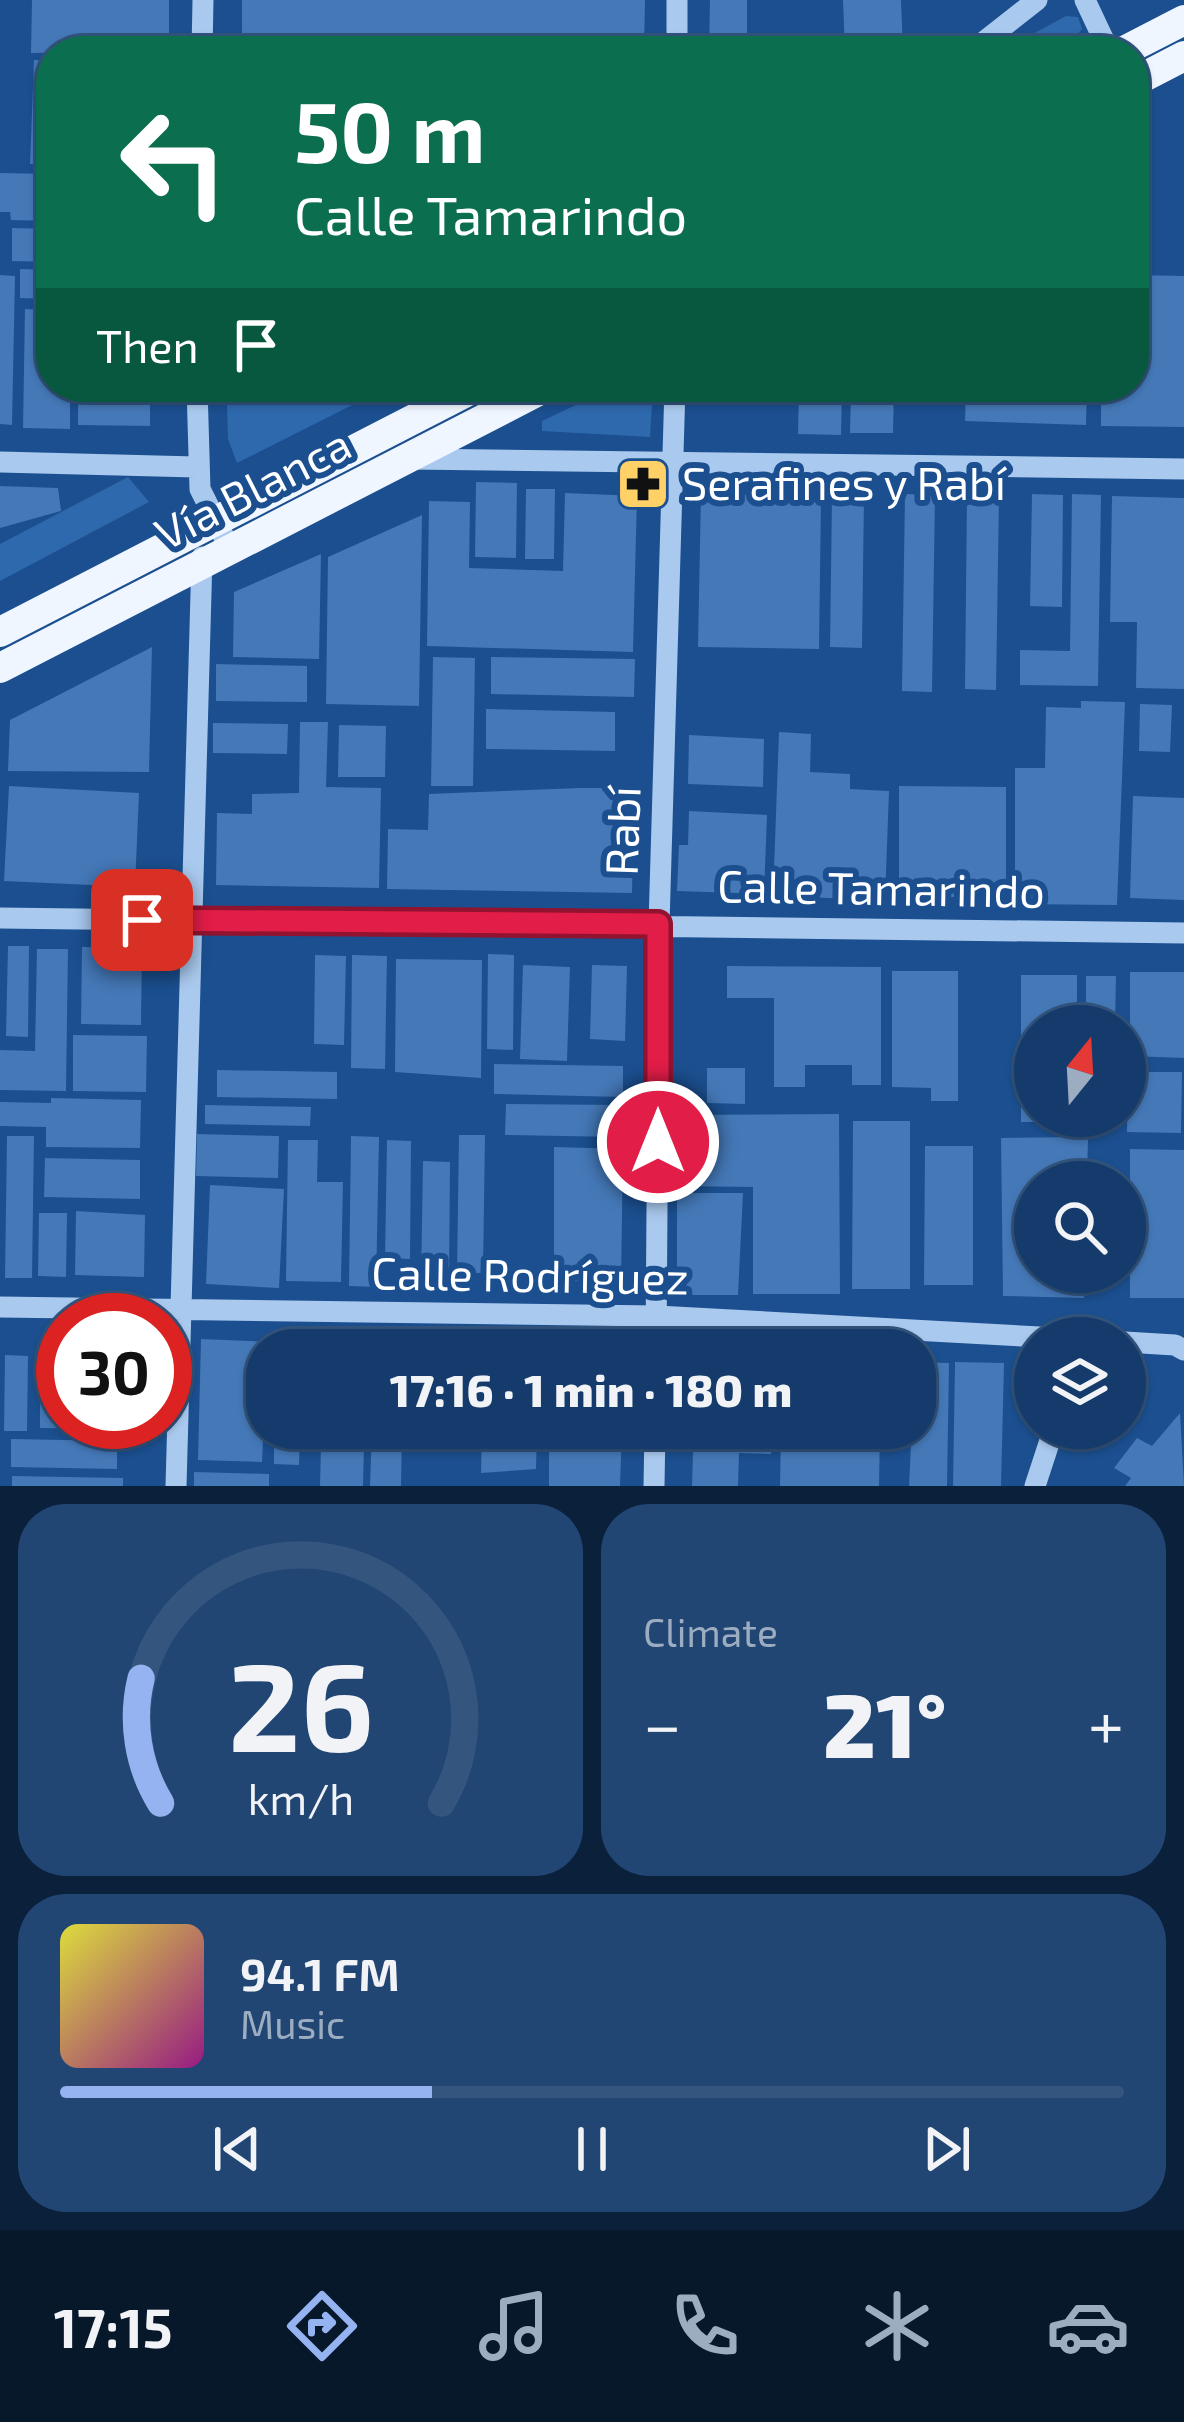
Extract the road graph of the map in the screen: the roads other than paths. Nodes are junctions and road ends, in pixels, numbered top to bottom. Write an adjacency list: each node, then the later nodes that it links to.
1 (203, 0): 6 (street)
2 (677, 0): 7 (street)
3 (1037, 0): 8 (street)
4 (1085, 0): 9 (street)
5 (1184, 20): 10 (main road)
6 (202, 36)
7 (677, 36)
8 (991, 36)
9 (1102, 36)
10 (1149, 38)
11 (1184, 56): 12 (main road)
12 (1149, 74)
13 (197, 402): 20 (street)
14 (447, 402): 22 (main road, Vía Blanca)
15 (518, 402): 17 (main road, Vía Blanca)
16 (675, 402): 19 (street, Rabí)
17 (409, 458): 19 (street); 23 (main road, Vía Blanca)
18 (0, 462): 20 (street)
19 (675, 462): 21 (street); 29 (street, Rabí)
20 (196, 467): 22 (street)
21 (1184, 469)
22 (214, 522): 23 (street); 24 (street); 25 (main road, Vía Blanca)
23 (230, 551): 24 (main road, Vía Blanca)
24 (199, 568): 26 (main road, Vía Blanca); 28 (street)
25 (0, 632)
26 (0, 668)
27 (0, 918): 28 (street, Calle Tamarindo)
28 (189, 921): 29 (street, Calle Tamarindo); 31 (street)
29 (658, 924): 30 (street, Calle Tamarindo); 35 (street, Rabí)
30 (1184, 933)
31 (179, 1293)
32 (0, 1307): 33 (street, Calle Rodríguez)
33 (36, 1307)
34 (192, 1308): 35 (street, Calle Rodríguez)
35 (657, 1316): 36 (street, Rabí); 37 (street, Calle Rodríguez)
36 (657, 1329)
37 (1014, 1336)
38 (1146, 1343): 39 (street)
39 (1181, 1344)
40 (177, 1449): 43 (street)
41 (655, 1449): 44 (street)
42 (1047, 1449): 45 (street)
43 (176, 1486)
44 (654, 1486)
45 (1035, 1486)

